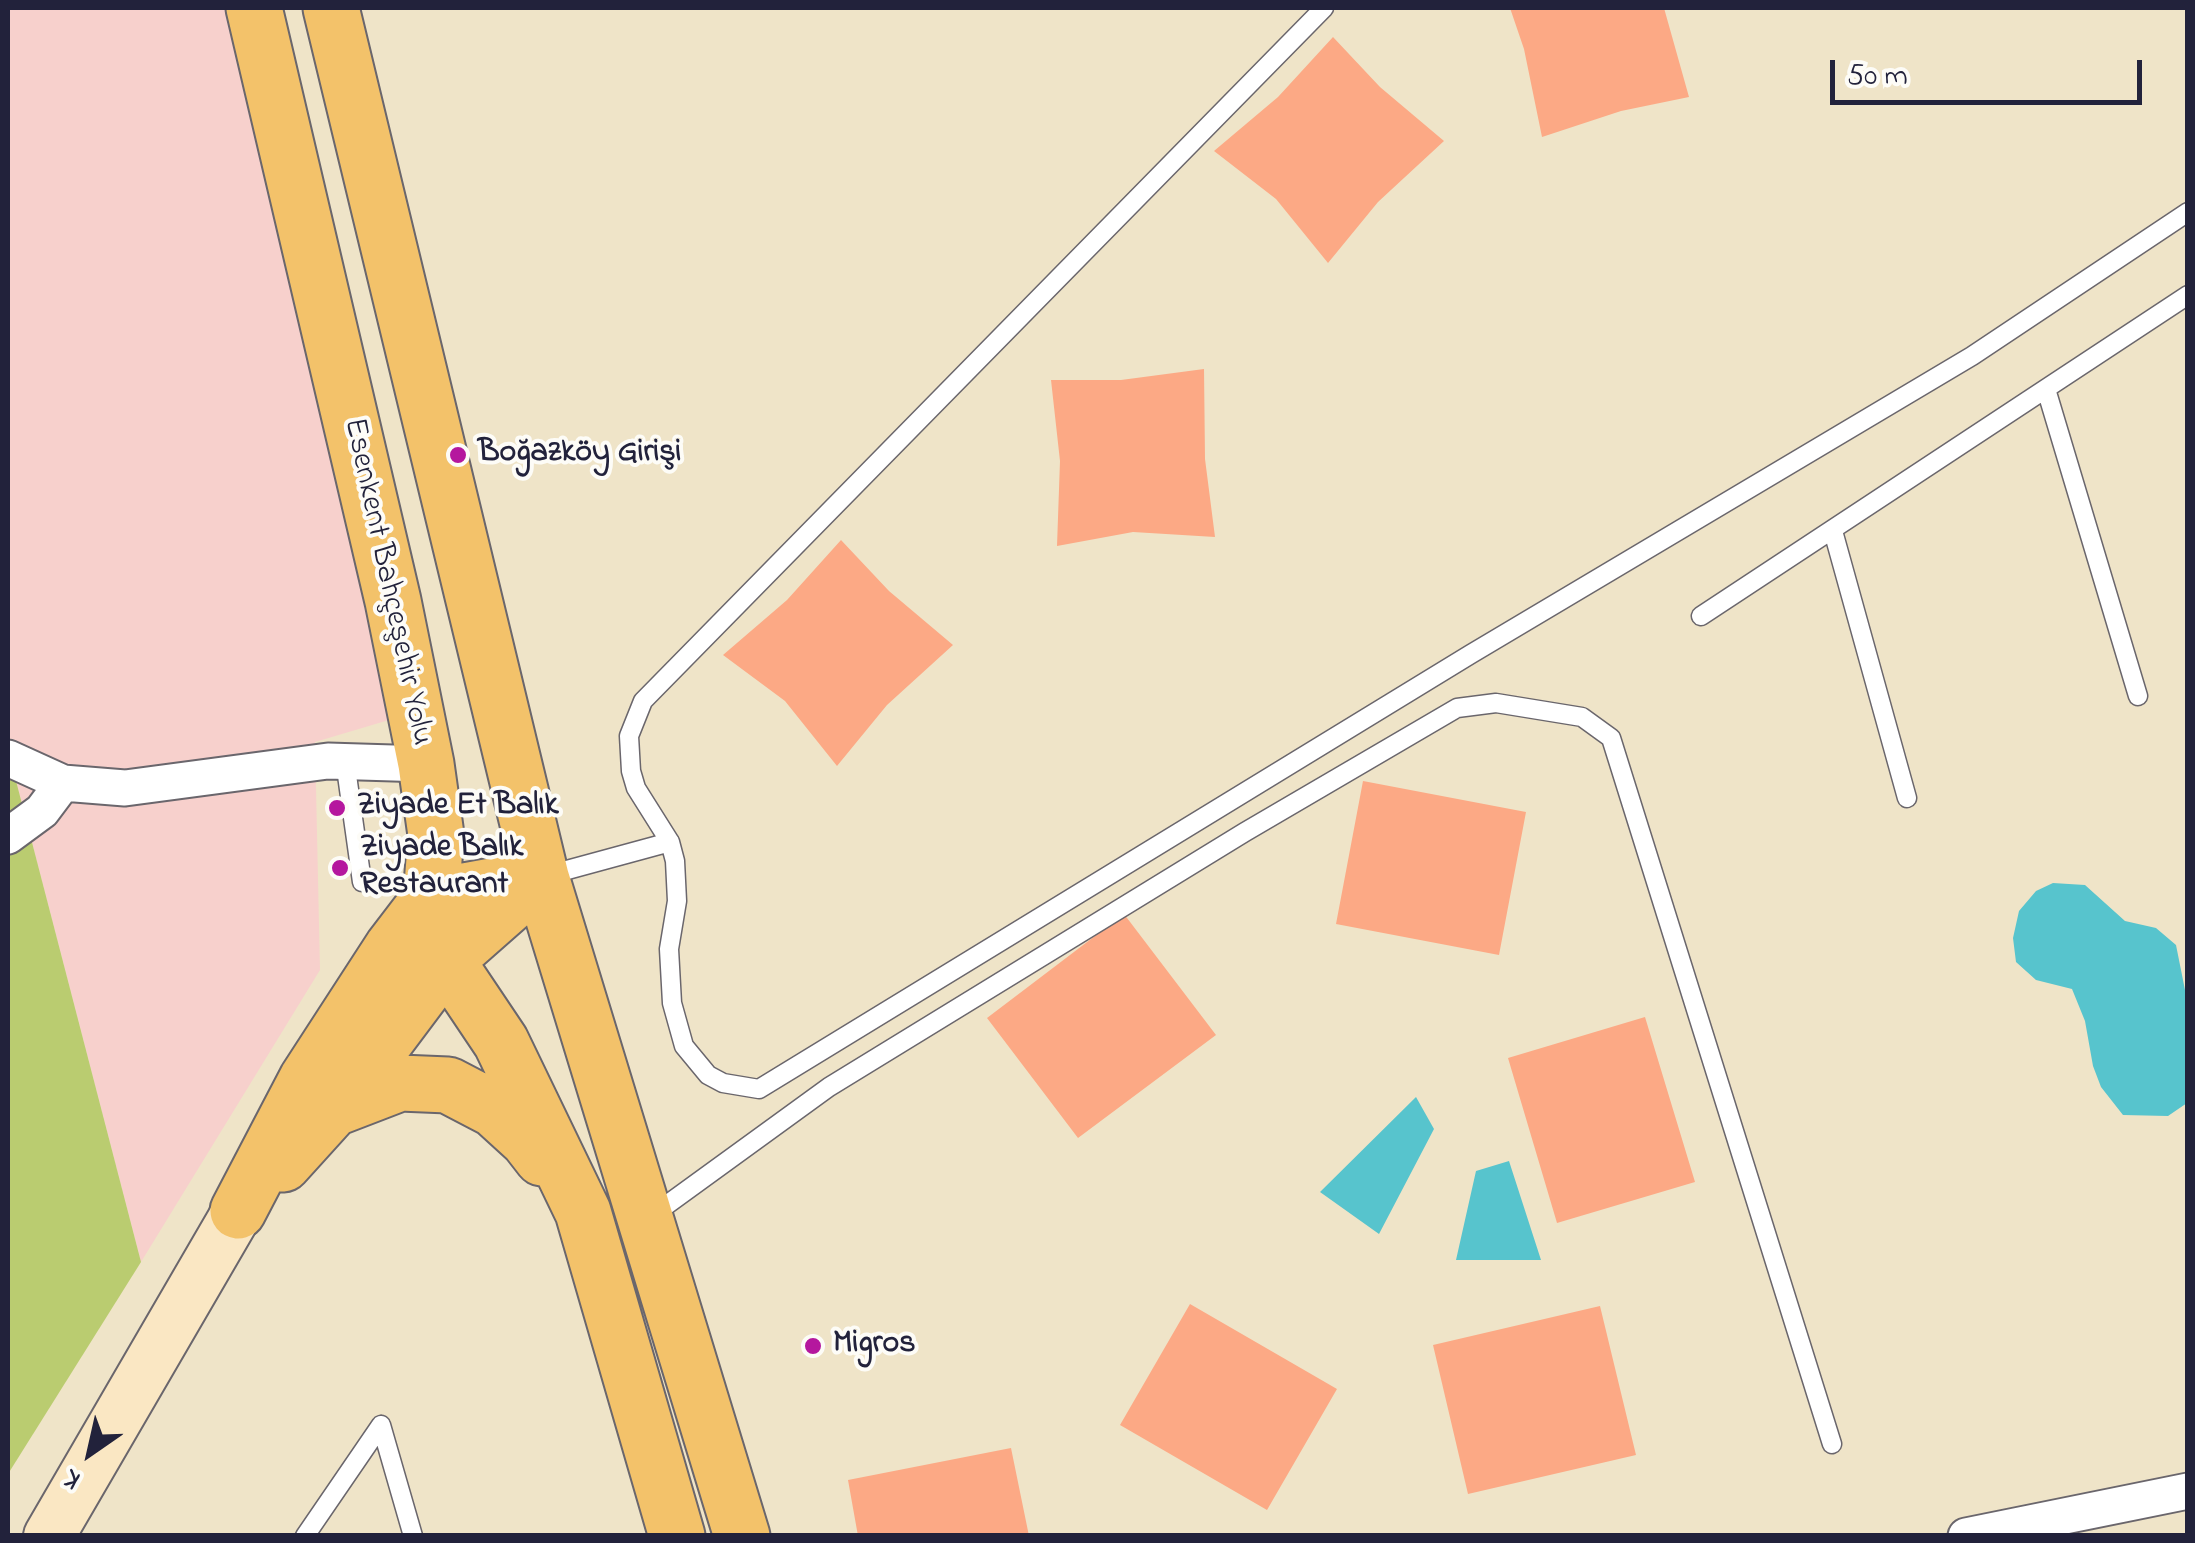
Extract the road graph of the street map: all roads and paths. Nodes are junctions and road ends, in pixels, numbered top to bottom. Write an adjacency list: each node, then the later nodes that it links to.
1 (254, 8): 12 (main road, Esenkent Bahçeşehir Yolu)
2 (331, 8): 17 (main road)
3 (1324, 8): 16 (lane)
4 (2188, 212): 16 (lane)
5 (2188, 295): 6 (lane)
6 (2046, 389): 7 (lane); 9 (lane)
7 (1833, 531): 8 (lane); 14 (lane)
8 (1701, 616)
9 (2138, 696)
10 (8, 758): 13 (street)
11 (344, 762): 12 (street); 13 (street); 18 (lane)
12 (426, 764): 19 (main road, Esenkent Bahçeşehir Yolu)
13 (64, 783): 15 (street)
14 (1907, 798)
15 (8, 836)
16 (670, 842): 17 (lane)
17 (541, 877): 19 (main road); 20 (main road); 24 (main road)
18 (362, 882)
19 (431, 897): 20 (main road, Esenkent Bahçeşehir Yolu); 22 (main road)
20 (446, 960): 21 (main road); 23 (main road, Esenkent Bahçeşehir Yolu)
21 (335, 1108): 22 (main road); 23 (main road)
22 (238, 1212): 27 (street)
23 (582, 1212): 30 (main road, Esenkent Bahçeşehir Yolu)
24 (645, 1220): 25 (lane); 31 (main road)
25 (1832, 1444)
26 (2188, 1491): 32 (street)
27 (49, 1536)
28 (305, 1536): 29 (lane)
29 (413, 1536)
30 (676, 1536)
31 (742, 1536)
32 (1966, 1536)

